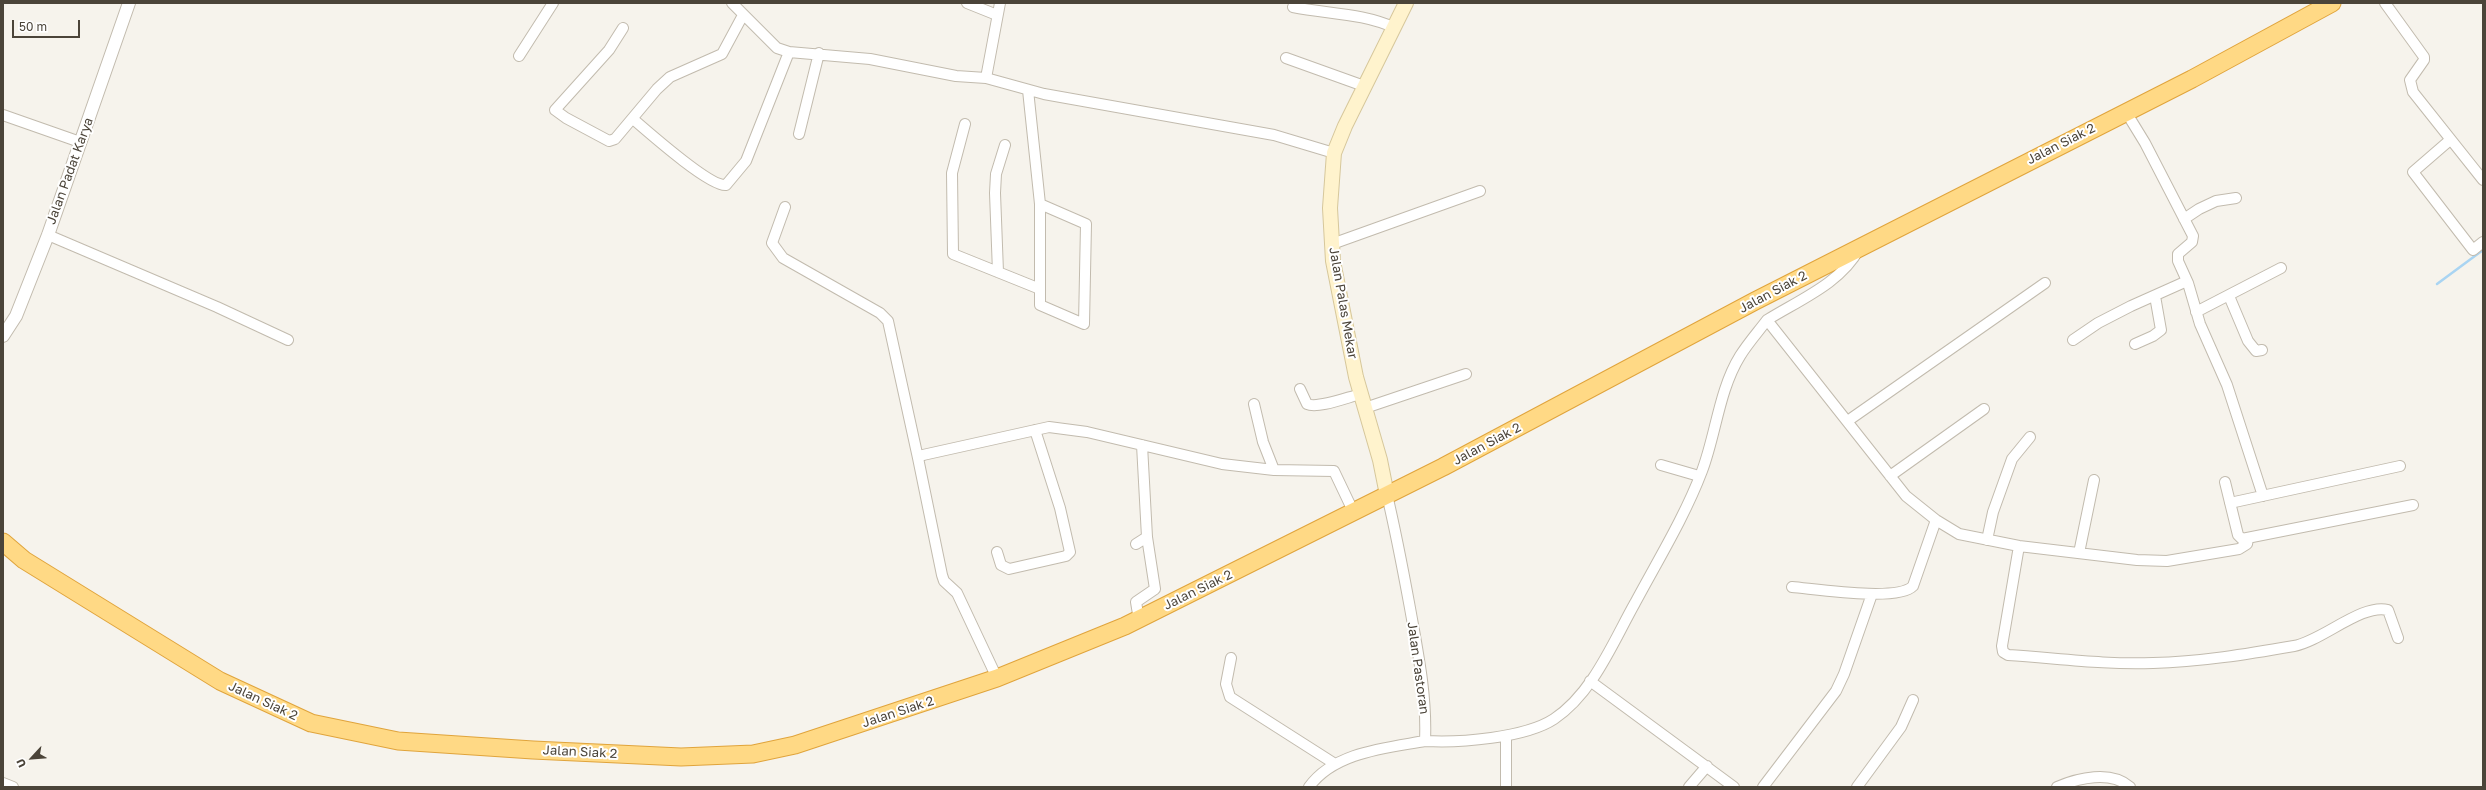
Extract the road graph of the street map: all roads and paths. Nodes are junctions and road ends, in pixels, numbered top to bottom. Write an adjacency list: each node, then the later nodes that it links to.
1 (129, 3): 28 (street, Jalan Padat Karya)
2 (553, 3): 17 (street)
3 (732, 3): 11 (street)
4 (967, 3): 12 (street)
5 (1000, 3): 12 (street)
6 (1406, 3): 14 (main road, Jalan Palas Mekar)
7 (2332, 3): 10 (highway, Jalan Siak 2)
8 (2385, 3): 27 (street)
9 (1293, 7): 14 (street)
10 (2309, 8): 22 (highway, Jalan Siak 2)
11 (743, 15): 15 (street); 24 (street)
12 (997, 15): 19 (street)
13 (623, 28): 24 (street)
14 (1395, 28): 20 (main road, Jalan Palas Mekar)
15 (789, 52): 16 (street); 24 (street)
16 (819, 53): 19 (street); 26 (street)
17 (519, 56)
18 (1286, 58): 20 (street)
19 (986, 78): 21 (street)
20 (1364, 86): 30 (main road, Jalan Palas Mekar)
21 (1028, 90): 30 (street); 34 (street)
22 (2126, 112): 36 (street); 40 (highway, Jalan Siak 2)
23 (3, 115): 28 (street)
24 (633, 119)
25 (965, 124): 42 (street)
26 (799, 134)
27 (2450, 140): 31 (street); 38 (street)
28 (80, 142): 37 (street, Jalan Padat Karya)
29 (1005, 145): 42 (street)
30 (1334, 154): 39 (main road, Jalan Palas Mekar)
31 (2483, 180)
32 (1480, 191): 39 (street)
33 (2236, 198): 36 (street)
34 (1040, 204): 45 (street); 45 (street)
35 (785, 208): 65 (street)
36 (2184, 219): 43 (street)
37 (48, 235): 50 (street, Jalan Padat Karya); 51 (street)
38 (2483, 242)
39 (1332, 244): 57 (main road, Jalan Palas Mekar)
40 (1860, 247): 49 (street); 73 (highway, Jalan Siak 2)
41 (2281, 268): 47 (street)
42 (998, 272): 45 (street)
43 (2187, 281): 46 (street); 48 (street)
44 (2045, 283): 61 (street)
45 (1040, 289)
46 (2155, 296): 52 (street); 53 (street)
47 (2229, 296): 48 (street); 54 (street)
48 (2196, 312): 74 (street)
49 (1767, 320): 61 (street); 69 (street)
50 (3, 336)
51 (288, 340)
52 (2073, 340)
53 (2135, 344)
54 (2262, 350)
55 (1466, 374): 59 (street)
56 (1300, 389): 57 (street)
57 (1361, 394): 59 (main road, Jalan Palas Mekar)
58 (1254, 404): 68 (street)
59 (1365, 408): 73 (main road, Jalan Palas Mekar)
60 (1984, 409): 70 (street)
61 (1849, 420): 70 (street)
62 (1035, 430): 64 (street); 65 (street); 85 (street)
63 (2030, 437): 81 (street)
64 (1142, 445): 68 (street); 79 (street)
65 (918, 458): 92 (street)
66 (1661, 465): 69 (street)
67 (2400, 466): 74 (street)
68 (1274, 470): 77 (street)
69 (1699, 476): 93 (street)
70 (1890, 476): 78 (street)
71 (2094, 480): 86 (street)
72 (2225, 482): 75 (street)
73 (1387, 495): 77 (highway, Jalan Siak 2); 96 (street, Jalan Pastoran)
74 (2263, 496): 75 (street)
75 (2230, 503): 80 (street)
76 (2413, 504): 80 (street)
77 (1354, 513): 89 (highway, Jalan Siak 2)
78 (1936, 520): 81 (street); 88 (street)
79 (1147, 537): 83 (street); 89 (street)
80 (2248, 539): 86 (street)
81 (1987, 540): 84 (street)
82 (3, 542): 92 (highway, Jalan Siak 2)
83 (1136, 544)
84 (2019, 546): 86 (street); 90 (street)
85 (997, 552)
86 (2079, 553)
87 (1792, 587): 88 (street)
88 (1872, 594): 105 (street)
89 (1139, 620): 92 (highway, Jalan Siak 2)
90 (2398, 638)
91 (1231, 658): 97 (street)
92 (998, 678)
93 (1590, 681): 95 (street); 98 (street)
94 (1913, 700): 106 (street)
95 (1506, 736): 96 (street); 102 (street)
96 (1424, 741): 97 (street)
97 (1335, 764): 101 (street)
98 (1707, 766): 103 (street); 104 (street)
99 (3, 783): 100 (street)
100 (13, 787)
101 (1310, 787)
102 (1506, 787)
103 (1689, 787)
104 (1734, 787)
105 (1763, 787)
106 (1857, 787)
107 (2057, 787): 108 (street)
108 (2130, 787)

